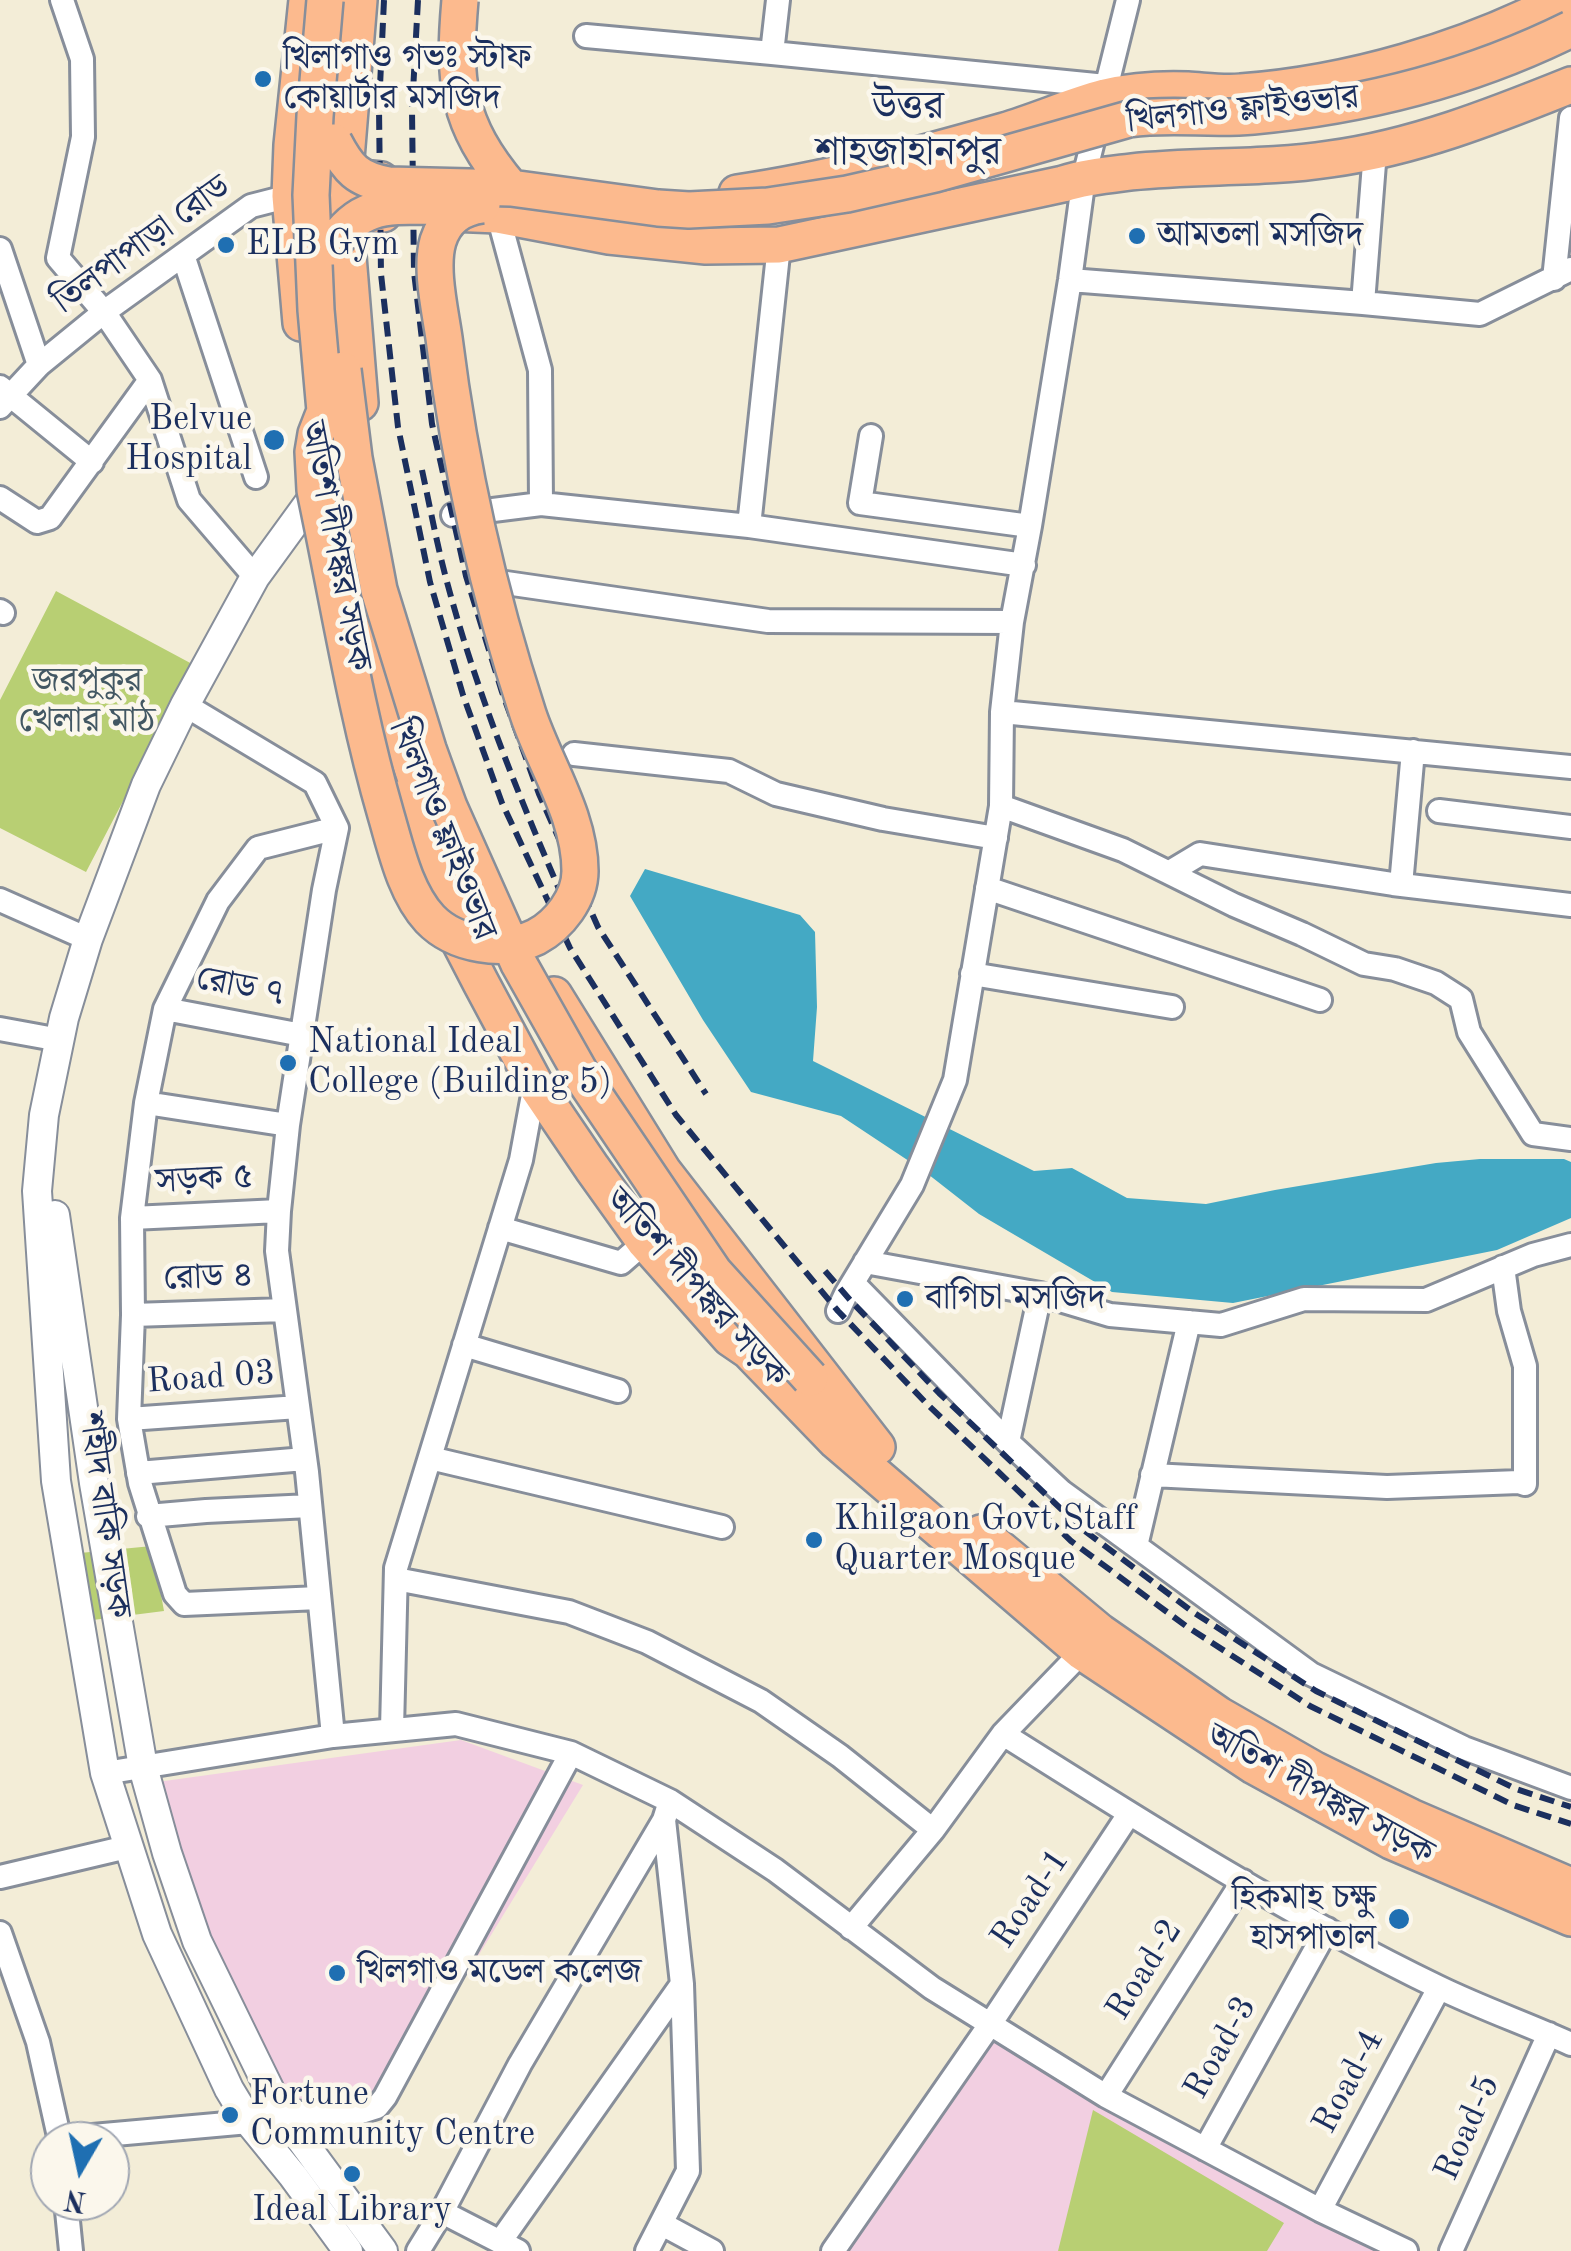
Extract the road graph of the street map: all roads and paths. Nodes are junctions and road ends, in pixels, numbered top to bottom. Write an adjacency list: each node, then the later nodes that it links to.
1 (62, 0): 30 (street)
2 (307, 0): 20 (main road, অতিশ দীপঙ্কর সড়ক)
3 (325, 0): 34 (main road, খিলগাও ফ্লাইওভার, bridge)
4 (345, 0): 18 (main road, খিলগাও ফ্লাইওভার)
5 (359, 0): 18 (main road)
6 (460, 0): 21 (main road, bridge)
7 (778, 0): 13 (street)
8 (1128, 0): 15 (street)
9 (1561, 0): 15 (main road)
10 (1571, 28): 21 (main road, খিলগাও ফ্লাইওভার, bridge)
11 (586, 36): 13 (street)
12 (1571, 50): 21 (main road, খিলগাও ফ্লাইওভার)
13 (772, 54): 15 (street)
14 (1571, 85): 17 (main road)
15 (1105, 92): 18 (main road); 19 (street)
16 (1571, 118): 27 (street)
17 (1375, 152): 19 (main road); 29 (street)
18 (339, 159): 20 (main road); 21 (main road, খিলগাও ফ্লাইওভার, bridge); 22 (main road); 24 (main road, খিলগাও ফ্লাইওভার, bridge)
19 (1084, 178): 23 (main road); 28 (street)
20 (290, 196): 22 (main road); 26 (street, তিলপাপাড়া রোড); 38 (main road, অতিশ দীপঙ্কর সড়ক)
21 (497, 203): 22 (main road); 23 (main road); 24 (main road, খিলগাও ফ্লাইওভার, bridge); 34 (main road, bridge); 40 (street)
22 (344, 214): 94 (main road)
23 (779, 244): 42 (street)
24 (332, 248): 89 (main road, খিলগাও ফ্লাইওভার, bridge)
25 (0, 249): 31 (street)
26 (183, 255): 30 (street, তিলপাপাড়া রোড); 37 (street)
27 (1562, 274): 29 (street)
28 (1070, 280): 29 (street); 43 (street)
29 (1362, 303)
30 (104, 312): 31 (street, তিলপাপাড়া রোড); 32 (street)
31 (39, 365): 33 (street, তিলপাপাড়া রোড)
32 (150, 380): 36 (street); 45 (street)
33 (3, 397): 36 (street)
34 (325, 411): 88 (main road, খিলগাও ফ্লাইওভার, bridge)
35 (871, 436): 43 (street)
36 (92, 462): 39 (street)
37 (256, 476)
38 (320, 496): 45 (street, শহীদ বাকি সড়ক); 48 (street, শহীদ বাকি সড়ক); 71 (main road, অতিশ দীপঙ্কর সড়ক)
39 (0, 498)
40 (541, 504): 41 (street); 42 (street)
41 (453, 516)
42 (748, 526): 44 (street)
43 (1030, 526): 44 (street)
44 (1024, 564): 47 (street)
45 (255, 577): 48 (street, শহীদ বাকি সড়ক)
46 (506, 583): 47 (street)
47 (1012, 622): 49 (street)
48 (192, 710): 56 (street); 63 (street, শহীদ বাকি সড়ক); 110 (street, শহীদ বাকি সড়ক)
49 (1002, 712): 50 (street); 53 (street)
50 (1414, 752): 52 (street); 59 (street)
51 (574, 754): 57 (street)
52 (1571, 767)
53 (1001, 806): 57 (street); 58 (street)
54 (1439, 811): 55 (street)
55 (1571, 827)
56 (337, 828): 67 (street); 69 (street)
57 (996, 838): 60 (street)
58 (1170, 872): 59 (street); 74 (street)
59 (1402, 886): 62 (street)
60 (988, 888): 64 (street); 65 (street)
61 (0, 900): 63 (street)
62 (1571, 904)
63 (88, 939): 70 (street, শহীদ বাকি সড়ক)
64 (972, 974): 66 (street); 81 (street)
65 (1320, 1000)
66 (1172, 1007)
67 (165, 1008): 69 (street, রোড ৭); 72 (street)
68 (0, 1029): 70 (street)
69 (302, 1034): 73 (street)
70 (60, 1040): 111 (street, শহীদ বাকি সড়ক)
71 (535, 1084): 77 (street); 78 (main road, অতিশ দীপঙ্কর সড়ক)
72 (146, 1103): 73 (street); 76 (street)
73 (288, 1125): 75 (street)
74 (1571, 1139)
75 (279, 1212): 76 (street, সড়ক ৫); 83 (street)
76 (132, 1218): 85 (street)
77 (500, 1228): 78 (street); 87 (street)
78 (645, 1242): 88 (main road, অতিশ দীপঙ্কর সড়ক)
79 (1571, 1245): 80 (street)
80 (1504, 1268): 86 (street); 98 (street)
81 (859, 1272): 82 (street); 84 (street); 93 (street)
82 (1040, 1294): 86 (street); 93 (street)
83 (285, 1310): 85 (street, রোড ৪); 91 (street)
84 (838, 1311)
85 (133, 1315): 92 (street)
86 (1188, 1322): 98 (street)
87 (464, 1346): 90 (street); 95 (street)
88 (749, 1352): 105 (main road, অতিশ দীপঙ্কর সড়ক)
89 (810, 1378): 94 (main road, অতিশ দীপঙ্কর সড়ক)
90 (618, 1391)
91 (298, 1406): 92 (street, Road 03); 96 (street)
92 (129, 1418): 97 (street)
93 (1008, 1442): 102 (street)
94 (877, 1447): 105 (main road, অতিশ দীপঙ্কর সড়ক)
95 (430, 1458): 101 (street); 103 (street)
96 (305, 1459): 97 (street); 99 (street)
97 (138, 1473): 100 (street)
98 (1152, 1475): 102 (street)
99 (310, 1506): 100 (street); 104 (street)
100 (148, 1516): 104 (street)
101 (722, 1527)
102 (1136, 1546): 112 (street)
103 (396, 1579): 106 (street); 115 (street)
104 (319, 1598): 108 (street)
105 (1091, 1642): 107 (street); 119 (main road, অতিশ দীপঙ্কর সড়ক); 120 (main road, অতিশ দীপঙ্কর সড়ক)
106 (392, 1729): 108 (street); 109 (street)
107 (1003, 1734): 114 (street); 115 (street)
108 (333, 1736): 110 (street)
109 (571, 1753): 113 (street); 129 (street)
110 (143, 1766): 111 (street); 129 (street, শহীদ বাকি সড়ক)
111 (105, 1773): 116 (street, শহীদ বাকি সড়ক)
112 (1571, 1788)
113 (666, 1810): 121 (street); 124 (street); 135 (street)
114 (1129, 1814): 118 (street); 126 (street, Road-1)
115 (933, 1830): 121 (street)
116 (127, 1847): 117 (street); 131 (street, শহীদ বাকি সড়ক)
117 (0, 1877)
118 (1243, 1881): 122 (street); 128 (street, Road-2)
119 (1571, 1886)
120 (1571, 1918)
121 (851, 1928): 126 (street)
122 (1327, 1929): 125 (street); 133 (street, Road-3)
123 (0, 1933): 130 (street)
124 (682, 1984): 137 (street); 138 (street)
125 (1439, 1988): 127 (street); 134 (street, Road-4)
126 (990, 2023): 128 (street); 145 (street, Road-1)
127 (1560, 2039): 147 (street, Road-5)
128 (1106, 2096): 133 (street)
129 (280, 2111): 131 (street); 141 (street, শহীদ বাকি সড়ক)
130 (56, 2121)
131 (249, 2122): 132 (street); 140 (street, শহীদ বাকি সড়ক)
132 (130, 2133)
133 (1205, 2149): 134 (street)
134 (1320, 2210): 146 (street)
135 (442, 2212): 138 (street); 142 (street)
136 (68, 2221): 139 (street)
137 (662, 2224): 143 (street); 144 (street)
138 (509, 2246)
139 (71, 2251)
140 (348, 2251)
141 (383, 2251)
142 (418, 2251)
143 (647, 2251)
144 (712, 2251)
145 (832, 2251)
146 (1406, 2251)
147 (1452, 2251)

